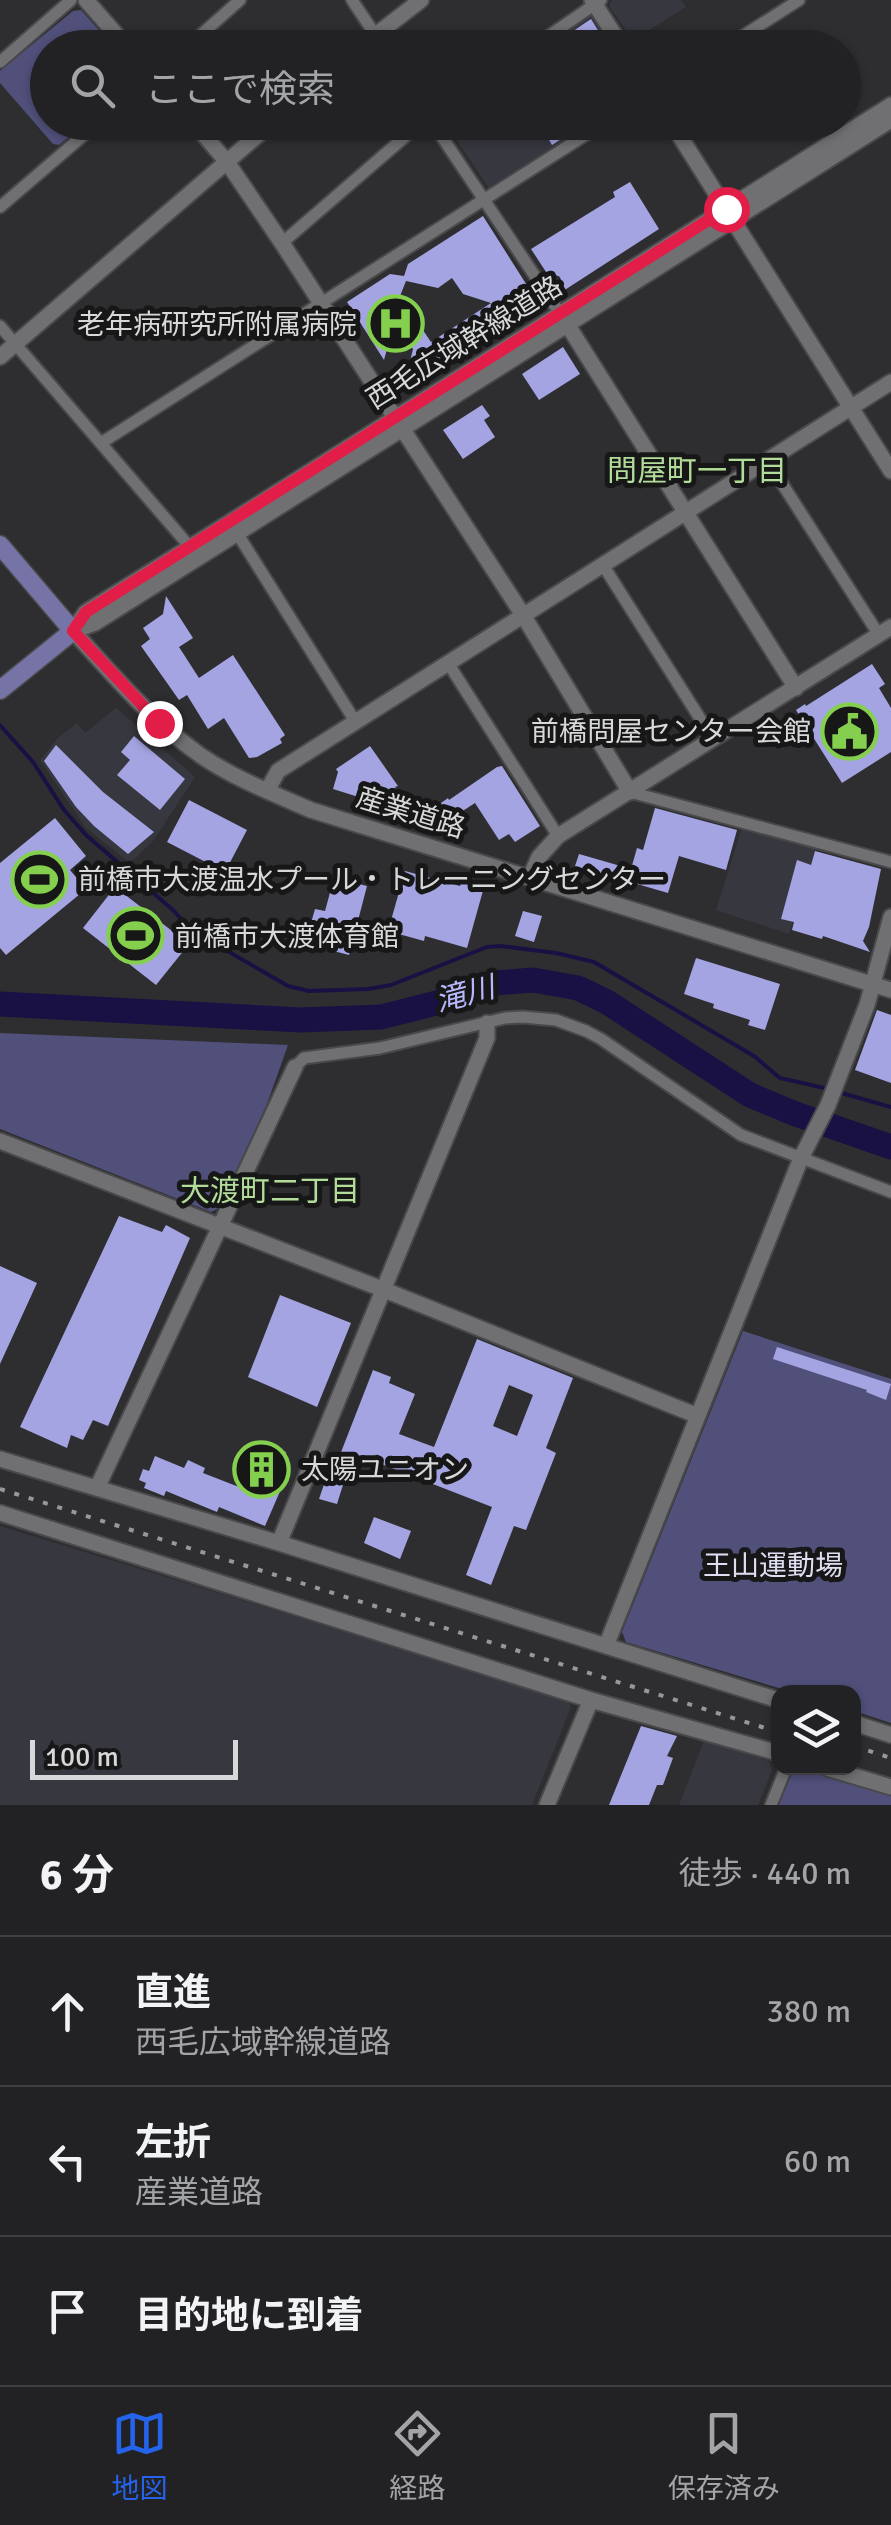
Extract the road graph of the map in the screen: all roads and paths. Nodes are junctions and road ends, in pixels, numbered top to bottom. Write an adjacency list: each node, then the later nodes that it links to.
1 (72, 0): 8 (street)
2 (86, 0): 9 (street)
3 (240, 0): 10 (street)
4 (352, 0): 11 (street)
5 (421, 0): 12 (street)
6 (799, 0): 15 (street)
7 (596, 1): 13 (street); 14 (street)
8 (37, 30)
9 (112, 30)
10 (206, 30)
11 (372, 30)
12 (391, 30)
13 (556, 30)
14 (613, 30)
15 (752, 30)
16 (30, 36): 17 (street)
17 (0, 62)
18 (891, 106): 20 (street, 西毛広域幹線道路)
19 (891, 120): 21 (street, 西毛広域幹線道路)
20 (861, 126)
21 (861, 137)
22 (77, 140): 33 (street)
23 (208, 140): 31 (street)
24 (252, 140): 31 (street)
25 (401, 140): 35 (street)
26 (444, 140): 32 (street)
27 (578, 140): 32 (street)
28 (682, 140): 34 (street)
29 (840, 140): 34 (street, 西毛広域幹線道路)
30 (857, 140): 34 (street, 西毛広域幹線道路)
31 (226, 162): 35 (street); 41 (street)
32 (485, 200): 38 (street); 39 (street)
33 (0, 207)
34 (729, 214): 39 (street, 西毛広域幹線道路); 44 (street)
35 (282, 243): 38 (street)
36 (553, 283): 37 (street, bridge)
37 (533, 296)
38 (320, 304): 45 (street); 46 (street)
39 (564, 319): 45 (street, 西毛広域幹線道路); 49 (street)
40 (0, 326): 41 (street)
41 (15, 344): 42 (street); 46 (street)
42 (0, 357)
43 (891, 382): 44 (street)
44 (851, 407): 47 (street); 48 (street)
45 (398, 424): 50 (street, 西毛広域幹線道路); 52 (street, 西毛広域幹線道路); 54 (street)
46 (101, 443): 52 (street)
47 (767, 460): 49 (street); 56 (street)
48 (891, 471)
49 (687, 511): 53 (street); 58 (street)
50 (237, 533): 55 (street, 西毛広域幹線道路); 60 (street)
51 (0, 545): 55 (main road, 産業道路)
52 (190, 547): 55 (street, 西毛広域幹線道路)
53 (603, 565): 54 (street); 61 (street)
54 (523, 615): 57 (street); 63 (street)
55 (73, 631): 59 (main road, 西毛広域幹線道路); 62 (street, 産業道路)
56 (885, 631): 58 (street)
57 (448, 663): 60 (street); 64 (street)
58 (796, 688): 61 (street)
59 (0, 690)
60 (355, 721): 62 (street)
61 (712, 739): 63 (street)
62 (268, 791): 66 (street, 産業道路)
63 (630, 792): 64 (street); 65 (street)
64 (558, 836): 66 (street)
65 (891, 862)
66 (530, 877): 68 (street, 産業道路)
67 (891, 917): 68 (street)
68 (874, 985): 69 (street, 産業道路); 73 (street)
69 (891, 990)
70 (487, 1023): 71 (street); 73 (street); 76 (street)
71 (295, 1067): 75 (street)
72 (0, 1142): 75 (street)
73 (803, 1153): 74 (street); 77 (street)
74 (891, 1192)
75 (219, 1226): 76 (street); 79 (street)
76 (382, 1290): 77 (street); 81 (street)
77 (698, 1416): 82 (street)
78 (0, 1459): 79 (street)
79 (97, 1488): 81 (street)
80 (0, 1513): 84 (street)
81 (280, 1543): 82 (street)
82 (606, 1646): 83 (street)
83 (771, 1698)
84 (591, 1700): 87 (street); 91 (street)
85 (861, 1725): 86 (street)
86 (891, 1735)
87 (771, 1751)
88 (783, 1775): 92 (street)
89 (851, 1775): 90 (street)
90 (891, 1787)
91 (547, 1805)
92 (771, 1805)

